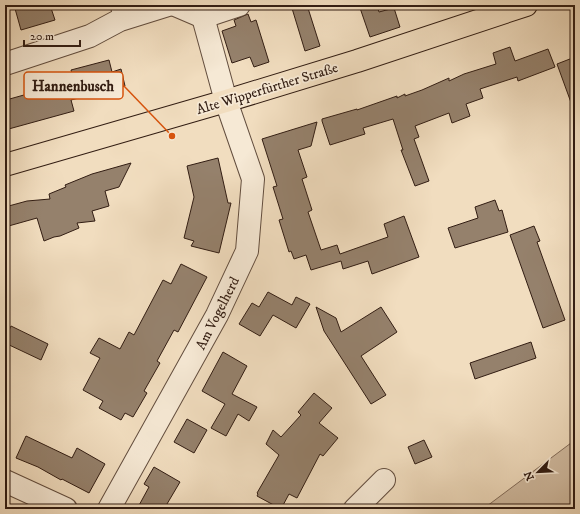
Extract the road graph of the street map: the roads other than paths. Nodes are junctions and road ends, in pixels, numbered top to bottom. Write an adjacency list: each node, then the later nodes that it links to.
1 (168, 5): 5 (street)
2 (176, 5): 6 (street)
3 (239, 5): 6 (street)
4 (526, 5): 8 (main road, Alte Wipperfürther Straße)
5 (118, 12): 7 (street)
6 (203, 17): 8 (street, Am Vogelherd)
7 (5, 64)
8 (226, 101): 9 (main road, Alte Wipperfürther Straße); 13 (street, Am Vogelherd)
9 (5, 165)
10 (384, 480): 14 (street)
11 (5, 481): 12 (street)
12 (66, 509)
13 (109, 509)
14 (355, 509)

